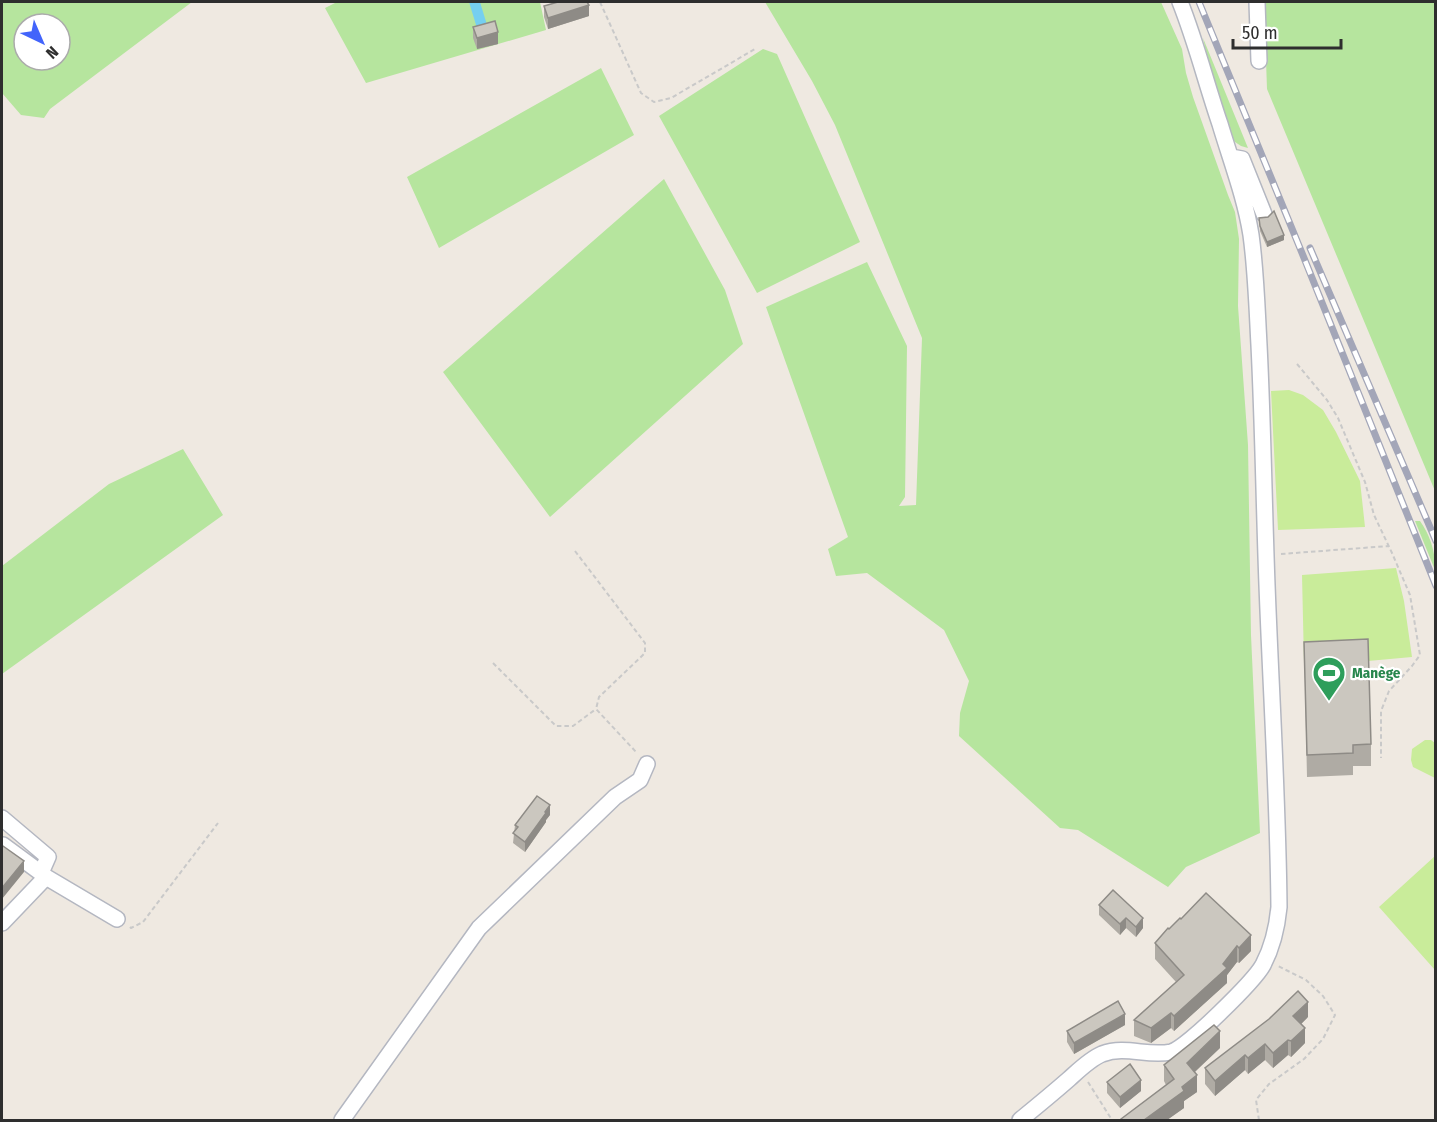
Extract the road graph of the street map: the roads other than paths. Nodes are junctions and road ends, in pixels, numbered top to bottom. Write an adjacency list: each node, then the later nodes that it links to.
1 (1180, 2): 4 (street)
2 (1257, 2): 3 (street)
3 (1259, 61)
4 (1231, 157): 5 (street); 13 (street)
5 (1264, 214)
6 (647, 764): 12 (street)
7 (2, 818): 9 (street)
8 (2, 846): 9 (street)
9 (43, 875): 10 (street); 11 (street)
10 (117, 919)
11 (2, 923)
12 (342, 1120)
13 (1020, 1120)

